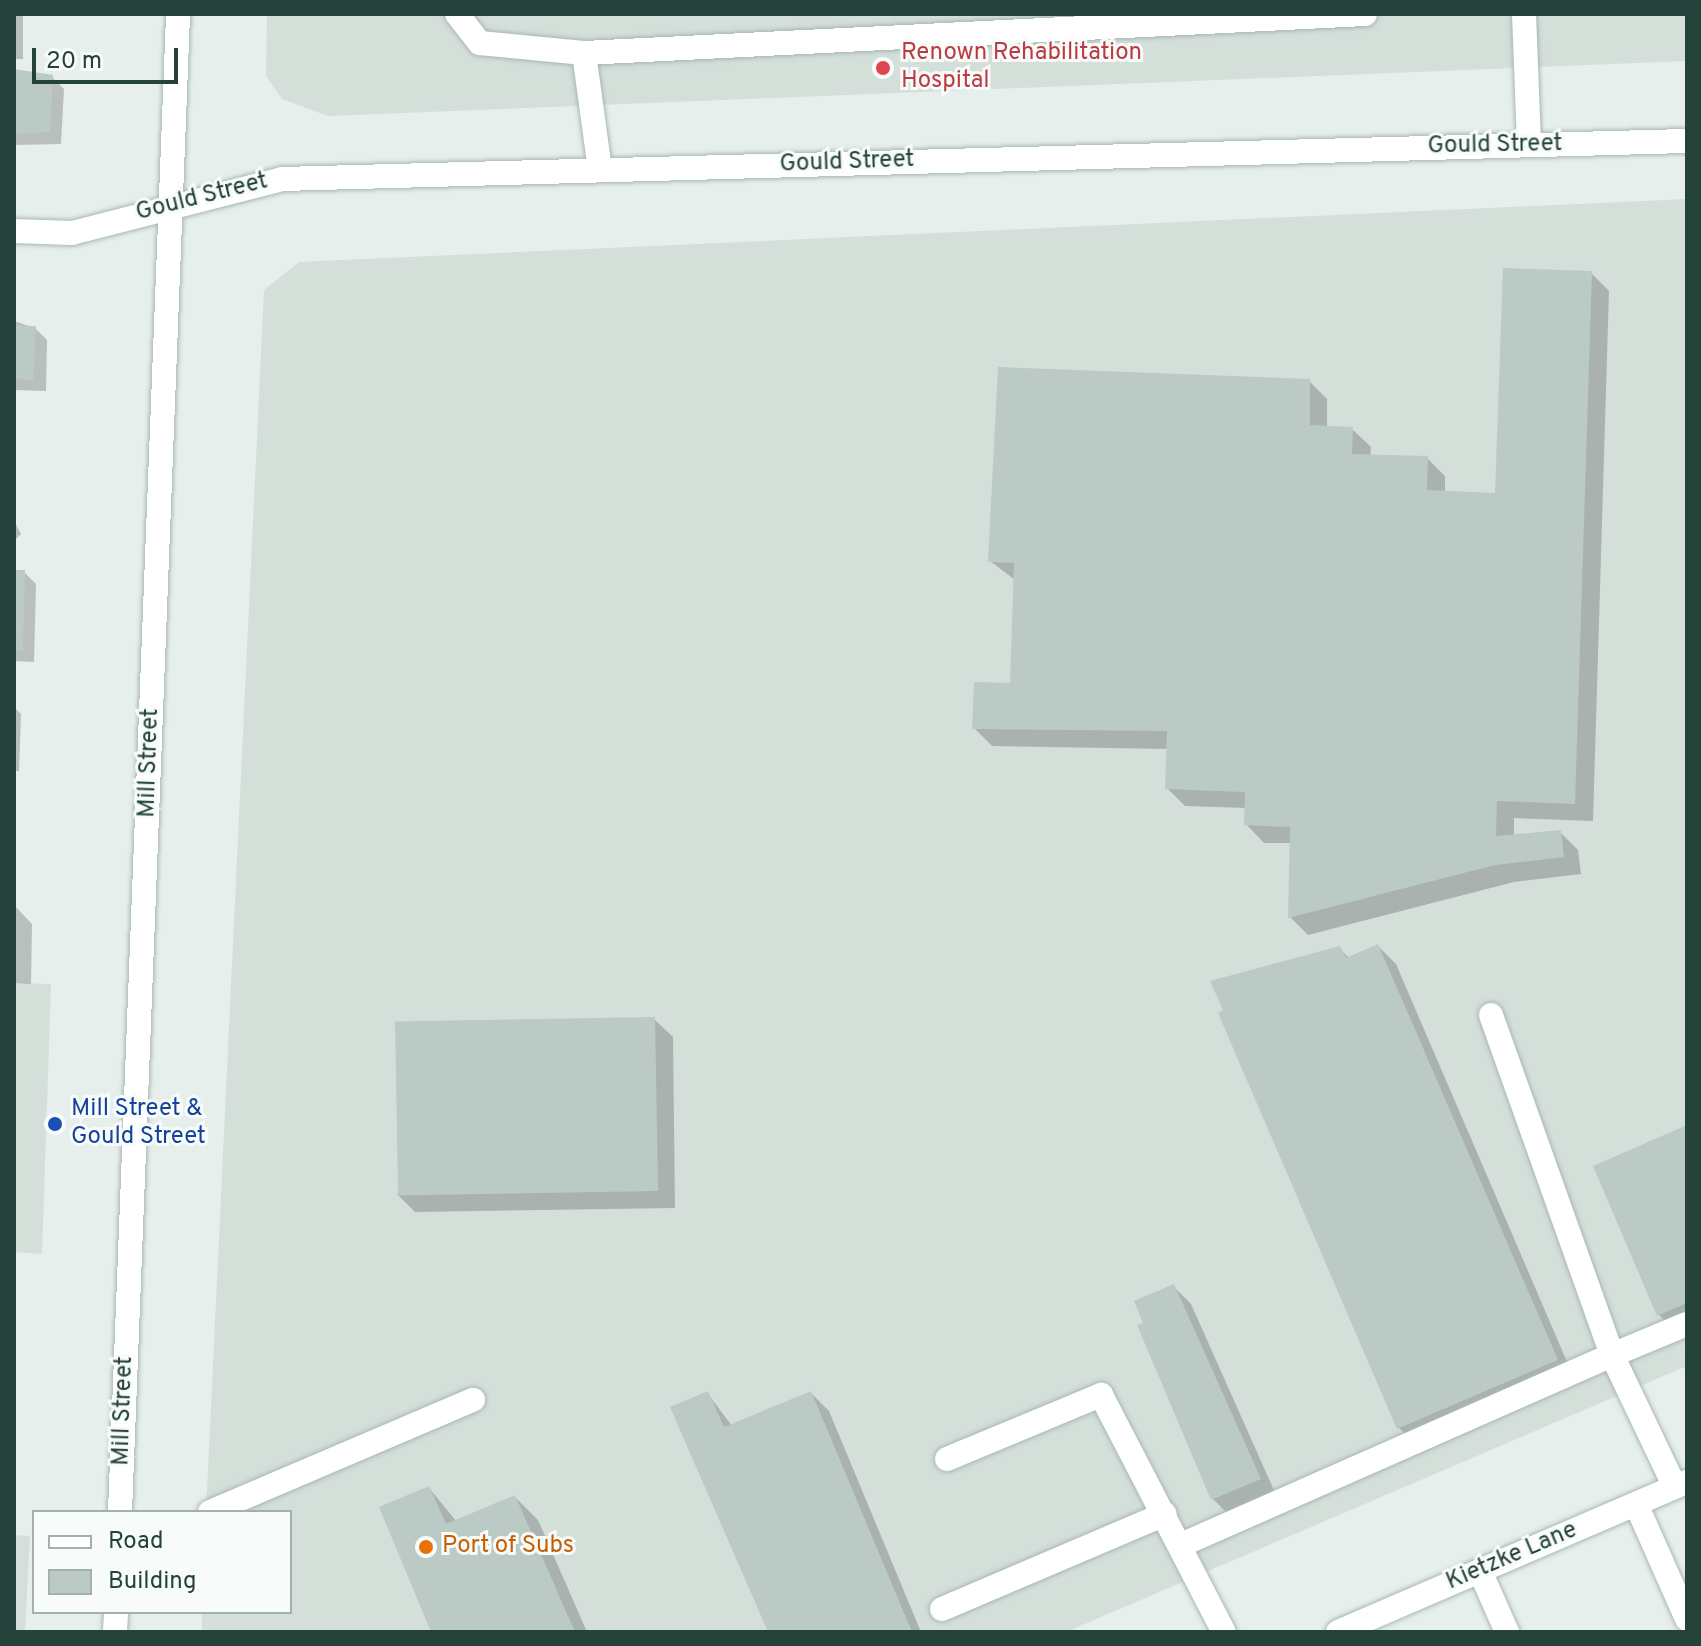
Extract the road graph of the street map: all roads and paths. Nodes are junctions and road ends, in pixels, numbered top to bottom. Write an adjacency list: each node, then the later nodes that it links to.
1 (178, 14): 9 (main road, Mill Street)
2 (457, 14): 5 (main road)
3 (1365, 14): 5 (main road)
4 (1524, 14): 7 (main road)
5 (584, 53): 8 (main road)
6 (1687, 141): 7 (main road, Gould Street)
7 (1529, 145): 8 (main road, Gould Street)
8 (600, 170): 9 (main road, Gould Street)
9 (170, 204): 10 (main road, Gould Street); 18 (main road, Mill Street)
10 (14, 231)
11 (1491, 1015): 13 (main road)
12 (1687, 1324): 13 (main road)
13 (1612, 1355): 16 (main road); 21 (main road)
14 (473, 1400): 19 (main road)
15 (947, 1459): 20 (main road)
16 (1681, 1485): 17 (main road, Kietzke Lane)
17 (1636, 1504): 22 (main road, Kietzke Lane); 24 (main road)
18 (120, 1510)
19 (215, 1510)
20 (1165, 1514): 21 (main road); 23 (main road)
21 (1181, 1545): 25 (main road)
22 (1480, 1571): 26 (main road, Kietzke Lane); 27 (main road)
23 (942, 1609)
24 (1687, 1619)
25 (1224, 1632)
26 (1338, 1632)
27 (1507, 1632)

